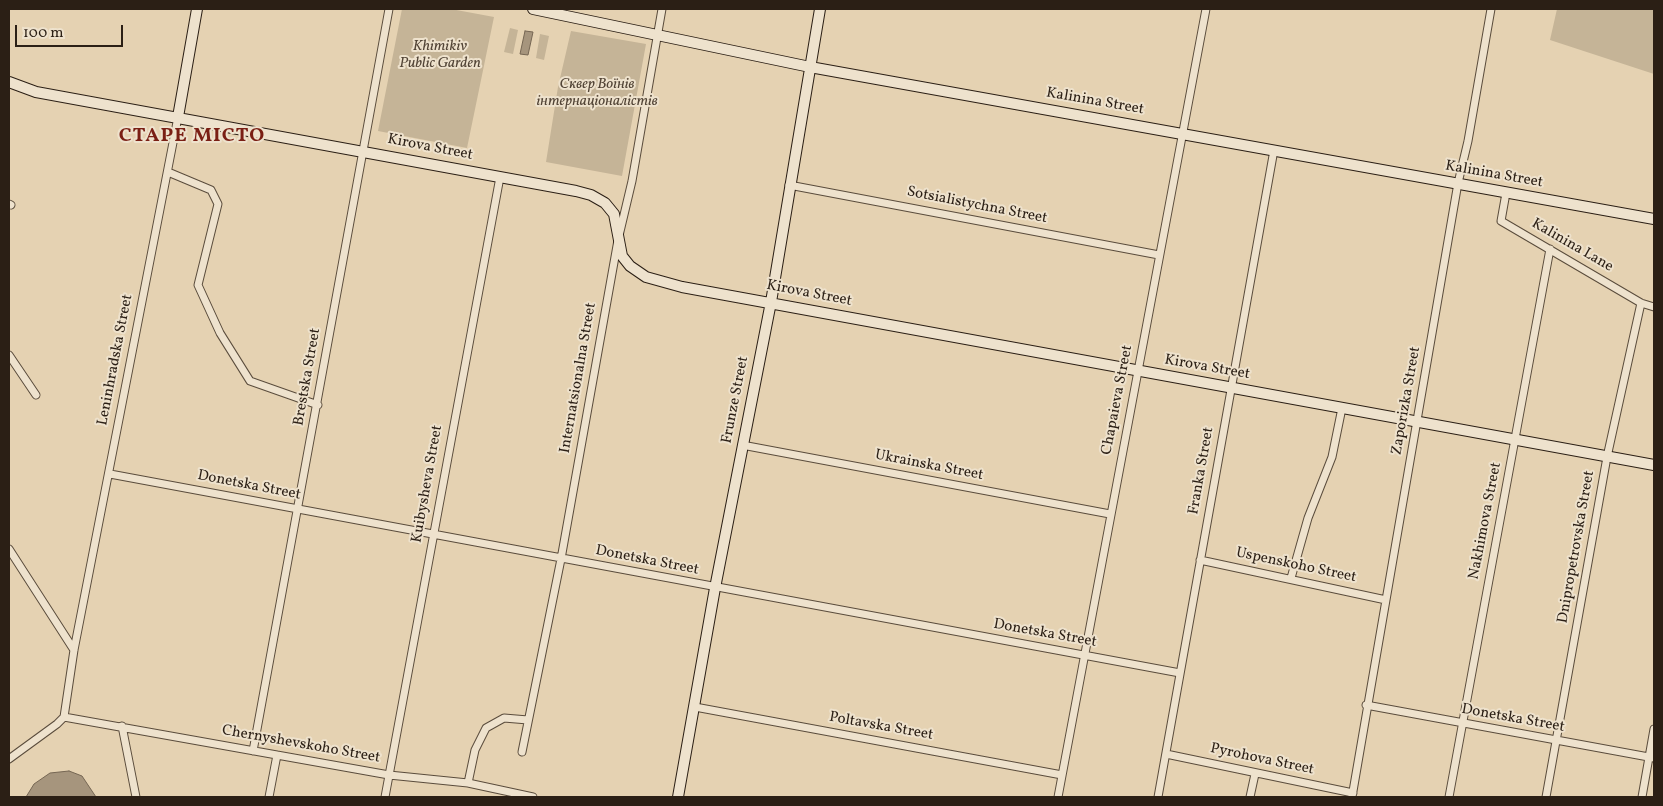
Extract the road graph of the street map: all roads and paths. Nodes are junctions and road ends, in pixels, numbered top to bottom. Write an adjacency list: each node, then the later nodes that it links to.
1 (197, 9): 12 (street, Leninhradska Street)
2 (388, 9): 14 (street, Brestska Street)
3 (532, 9): 8 (street, Kalinina Street)
4 (662, 9): 9 (street, Internatsionalna Street)
5 (820, 9): 10 (street, Frunze Street)
6 (1206, 9): 13 (street, Chapaieva Street)
7 (1491, 9): 18 (street, Zaporizka Street)
8 (545, 10): 9 (street, Kalinina Street)
9 (655, 35): 10 (street, Kalinina Street); 22 (street, Internatsionalna Street)
10 (810, 67): 13 (street, Kalinina Street); 19 (street, Frunze Street)
11 (9, 82): 12 (street, Kirova Street)
12 (178, 117): 14 (street, Kirova Street); 16 (street, Leninhradska Street)
13 (1181, 133): 15 (street, Kalinina Street); 24 (street, Chapaieva Street)
14 (362, 150): 17 (street, Kirova Street); 32 (street, Brestska Street)
15 (1274, 150): 18 (street, Kalinina Street); 30 (street, Franka Street)
16 (168, 172): 32 (street); 39 (street, Leninhradska Street)
17 (500, 177): 22 (street, Kirova Street); 42 (street, Kuibysheva Street)
18 (1458, 183): 20 (street, Kalinina Street); 34 (street, Zaporizka Street)
19 (789, 185): 24 (street, Sotsialistychna Street); 25 (street, Frunze Street)
20 (1506, 193): 21 (street, Kalinina Street); 23 (street, Kalinina Lane)
21 (1654, 219)
22 (618, 240): 25 (street, Kirova Street); 44 (street, Internatsionalna Street)
23 (1550, 249): 26 (street, Kalinina Lane); 35 (street, Nakhimova Street)
24 (1159, 255): 29 (street, Chapaieva Street)
25 (770, 302): 29 (street, Kirova Street); 36 (street, Frunze Street)
26 (1641, 303): 27 (street, Kalinina Lane); 37 (street, Dnipropetrovska Street)
27 (1654, 307)
28 (9, 355): 31 (street)
29 (1137, 371): 30 (street, Kirova Street); 41 (street, Chapaieva Street)
30 (1231, 388): 33 (street, Kirova Street); 45 (street, Franka Street)
31 (36, 394)
32 (318, 405): 40 (street, Brestska Street)
33 (1342, 408): 34 (street, Kirova Street); 46 (street)
34 (1418, 421): 35 (street, Kirova Street); 48 (street, Zaporizka Street)
35 (1515, 438): 37 (street, Kirova Street); 56 (street, Nakhimova Street)
36 (742, 446): 41 (street, Ukrainska Street); 47 (street, Frunze Street)
37 (1607, 457): 38 (street, Kirova Street); 59 (street, Dnipropetrovska Street)
38 (1654, 465)
39 (110, 474): 40 (street, Donetska Street); 49 (street, Leninhradska Street)
40 (297, 509): 42 (street, Donetska Street); 60 (street, Brestska Street)
41 (1110, 514): 50 (street, Chapaieva Street)
42 (433, 533): 44 (street, Donetska Street); 66 (street, Kuibysheva Street)
43 (9, 550): 49 (street)
44 (561, 559): 47 (street, Donetska Street); 55 (street, Internatsionalna Street)
45 (1200, 560): 46 (street, Uspenskoho Street); 51 (street, Franka Street)
46 (1291, 578): 48 (street, Uspenskoho Street)
47 (715, 588): 50 (street, Donetska Street); 53 (street, Frunze Street)
48 (1386, 600): 52 (street, Zaporizka Street)
49 (74, 650): 54 (street, Leninhradska Street)
50 (1084, 654): 51 (street, Donetska Street); 67 (street, Chapaieva Street)
51 (1180, 673): 62 (street, Franka Street)
52 (1366, 705): 56 (street, Donetska Street); 70 (street, Zaporizka Street)
53 (694, 707): 67 (street, Poltavska Street); 75 (street, Frunze Street)
54 (64, 716): 57 (street, Chernyshevskoho Street); 65 (street)
55 (528, 720): 61 (street, Internatsionalna Street); 69 (street)
56 (1462, 724): 59 (street, Donetska Street); 79 (street, Nakhimova Street)
57 (122, 726): 60 (street, Chernyshevskoho Street); 71 (street)
58 (1654, 729): 64 (street)
59 (1556, 740): 64 (street, Donetska Street); 80 (street, Dnipropetrovska Street)
60 (253, 751): 63 (street, Chernyshevskoho Street)
61 (522, 752)
62 (1166, 754): 68 (street, Pyrohova Street); 77 (street, Franka Street)
63 (277, 755): 66 (street, Chernyshevskoho Street); 72 (street)
64 (1652, 758): 81 (street)
65 (9, 759)
66 (389, 774): 69 (street, Chernyshevskoho Street); 73 (street, Kuibysheva Street)
67 (1062, 774): 76 (street, Chapaieva Street)
68 (1255, 774): 70 (street, Pyrohova Street); 78 (street)
69 (468, 783): 74 (street, Chernyshevskoho Street)
70 (1352, 795)
71 (136, 797)
72 (269, 797)
73 (385, 797)
74 (533, 797)
75 (678, 797)
76 (1058, 797)
77 (1158, 797)
78 (1250, 797)
79 (1449, 797)
80 (1546, 797)
81 (1642, 797)

